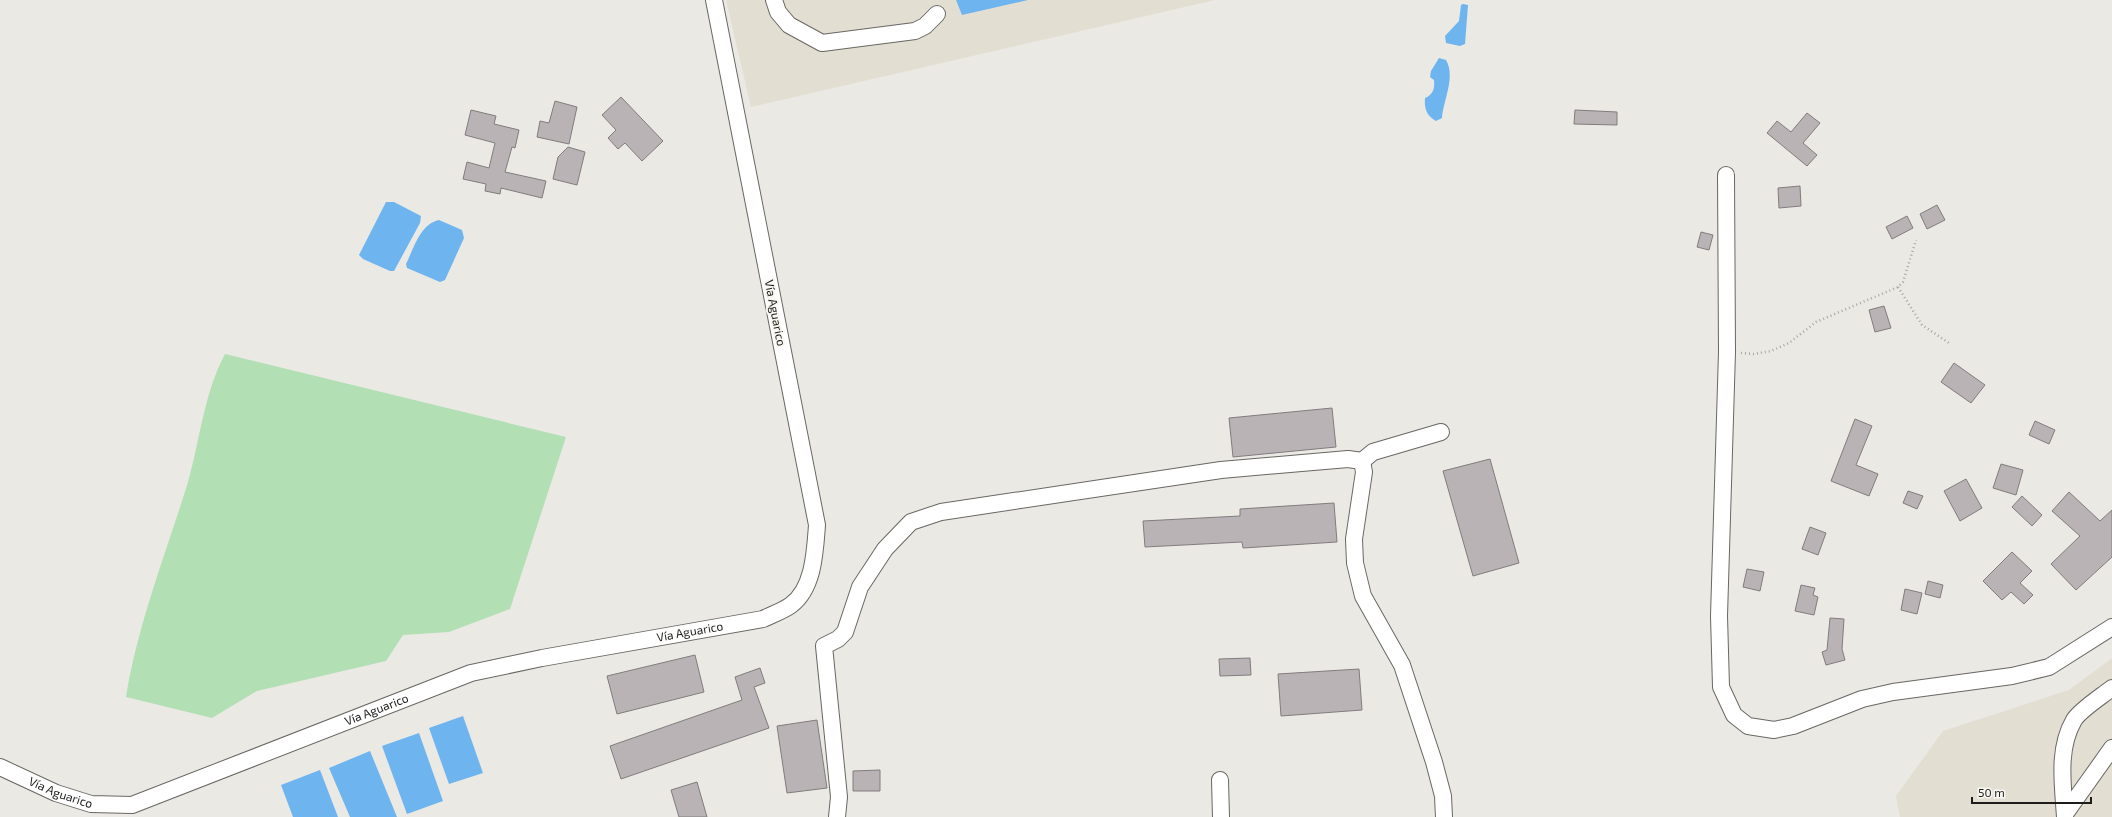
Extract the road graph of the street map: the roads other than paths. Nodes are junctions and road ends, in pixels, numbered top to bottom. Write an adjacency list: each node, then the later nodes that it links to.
1 (714, 0): 10 (street, Vía Aguarico)
2 (774, 0): 3 (street)
3 (937, 14)
4 (1726, 175): 7 (street)
5 (1441, 432): 6 (street)
6 (1362, 461): 13 (street); 15 (street)
7 (2112, 627)
8 (2112, 688): 12 (street)
9 (2112, 748): 12 (street)
10 (0, 767)
11 (1220, 780): 14 (street)
12 (2065, 816)
13 (837, 817)
14 (1220, 817)
15 (1444, 817)

